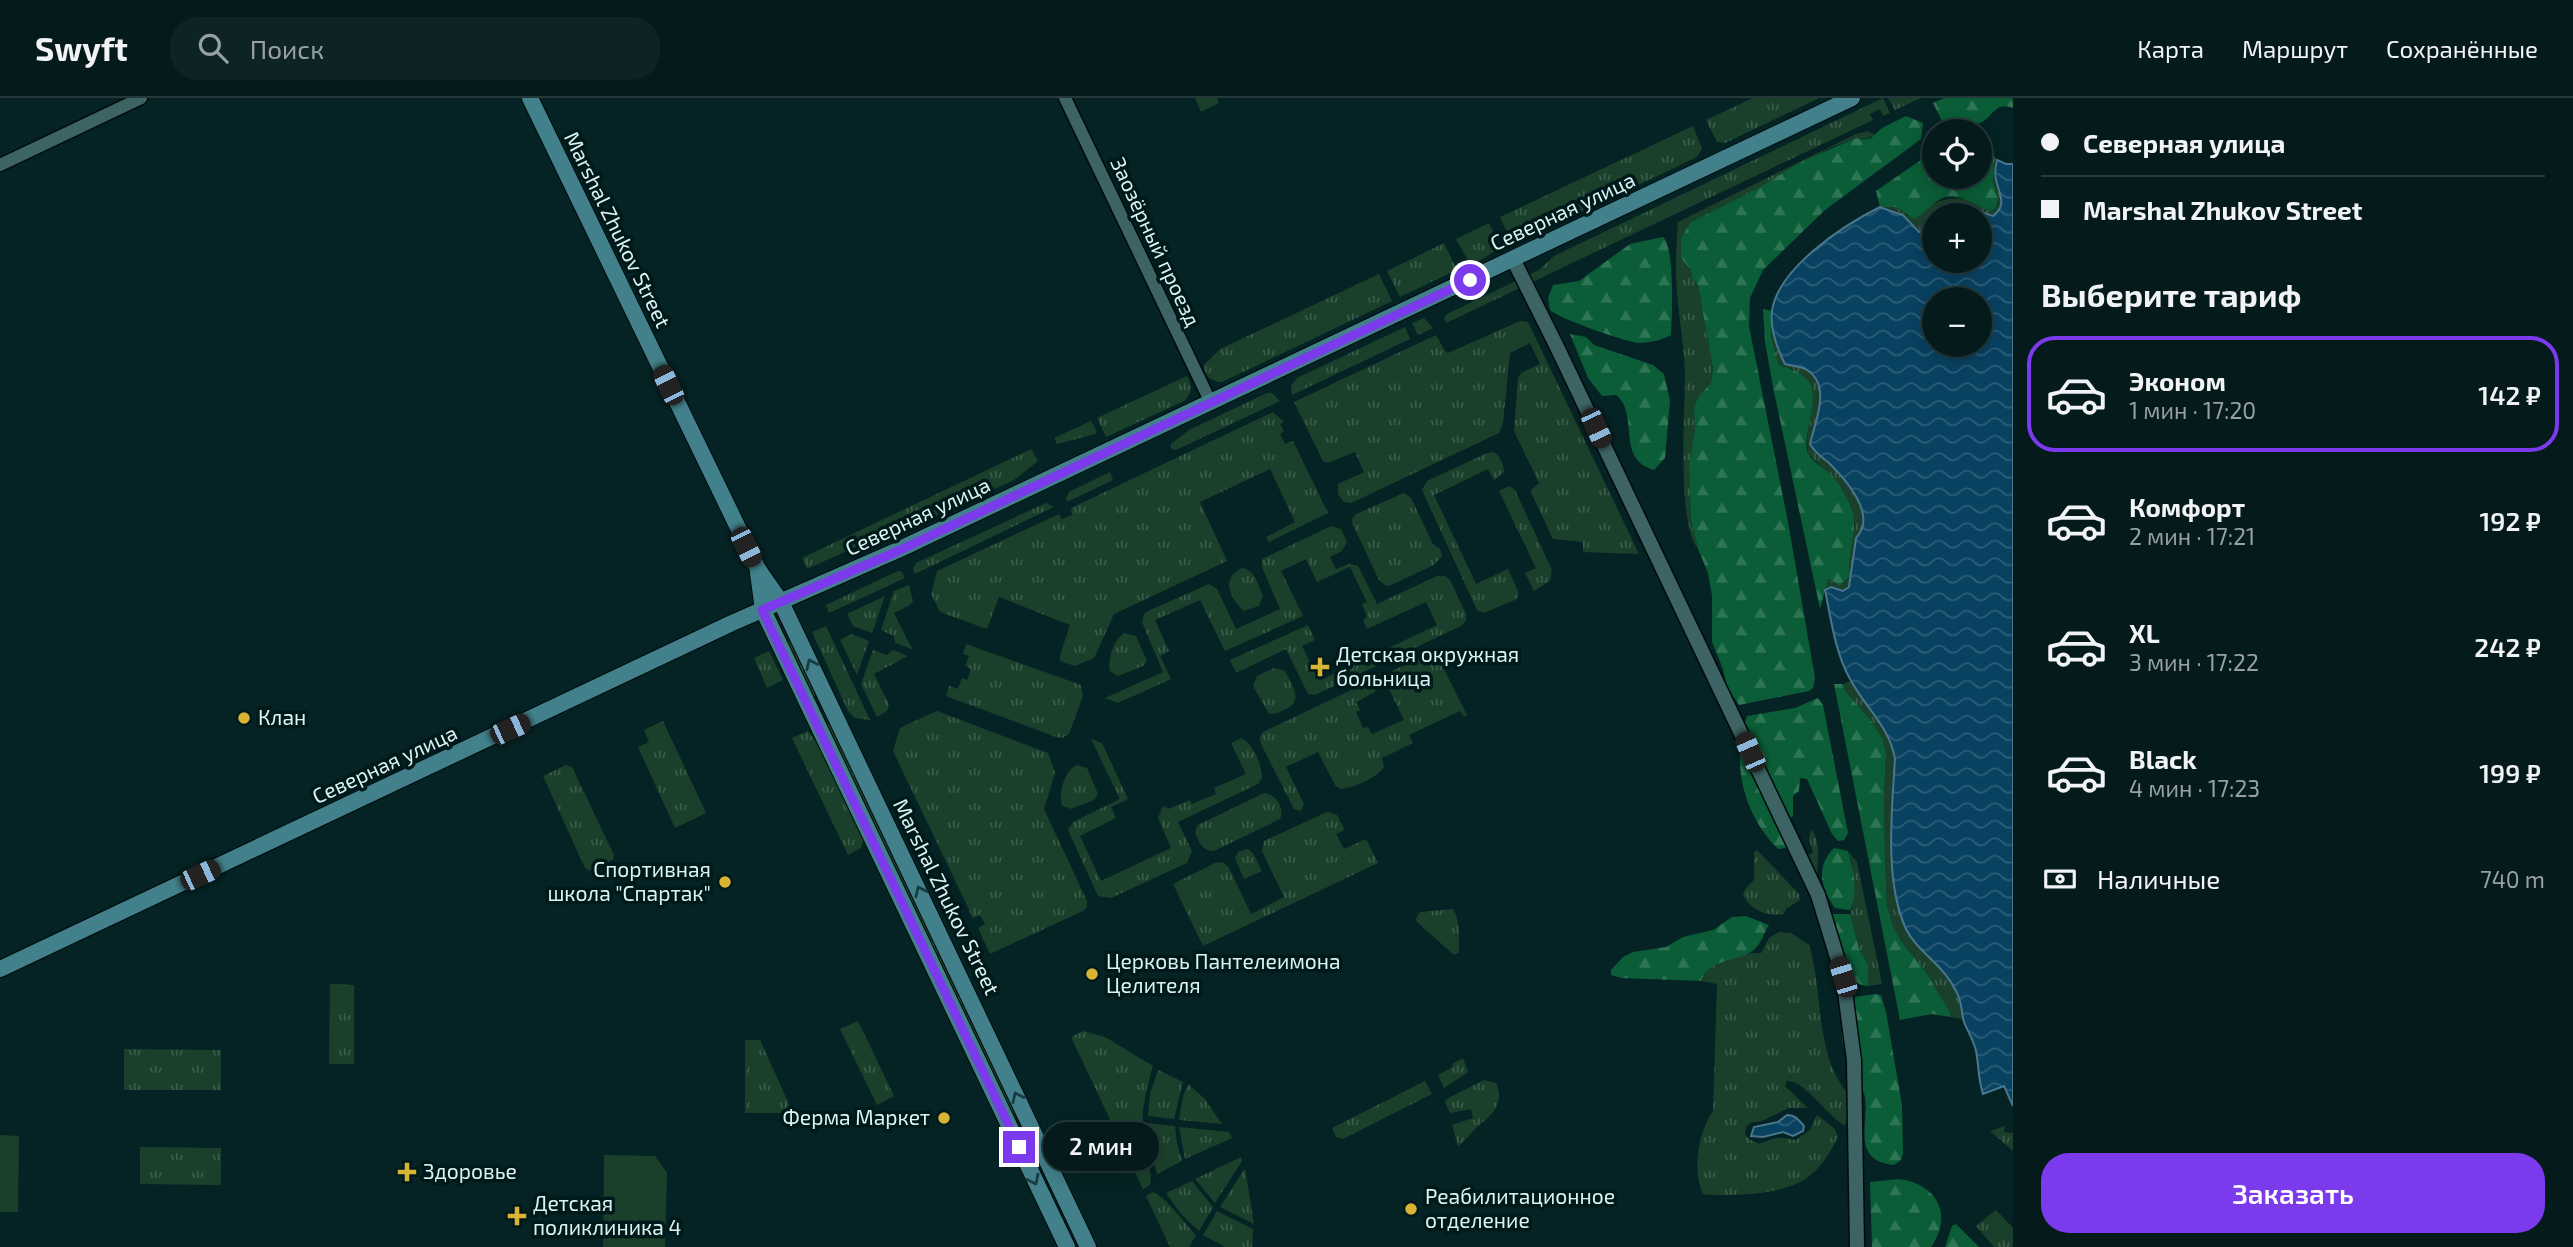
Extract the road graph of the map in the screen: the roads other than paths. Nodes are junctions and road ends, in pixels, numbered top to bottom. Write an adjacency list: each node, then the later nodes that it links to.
1 (141, 98): 5 (street)
2 (530, 98): 8 (main road, Marshal Zhukov Street)
3 (1065, 98): 7 (street, Заозёрный проезд)
4 (1852, 98): 6 (main road, Северная улица)
5 (0, 165)
6 (1513, 259): 7 (main road, Северная улица); 16 (street)
7 (1211, 403): 9 (main road, Северная улица)
8 (758, 569): 9 (main road, Marshal Zhukov Street); 10 (main road, Marshal Zhukov Street)
9 (781, 602): 10 (main road, Северная улица); 11 (main road, Marshal Zhukov Street, one-way to 9)
10 (762, 610): 12 (main road, Marshal Zhukov Street); 13 (main road, Северная улица)
11 (829, 702): 12 (main road); 15 (main road, Marshal Zhukov Street, one-way to 11)
12 (811, 711): 14 (main road, Marshal Zhukov Street, one-way to 14)
13 (0, 969)
14 (1067, 1247)
15 (1088, 1247)
16 (1857, 1247)

